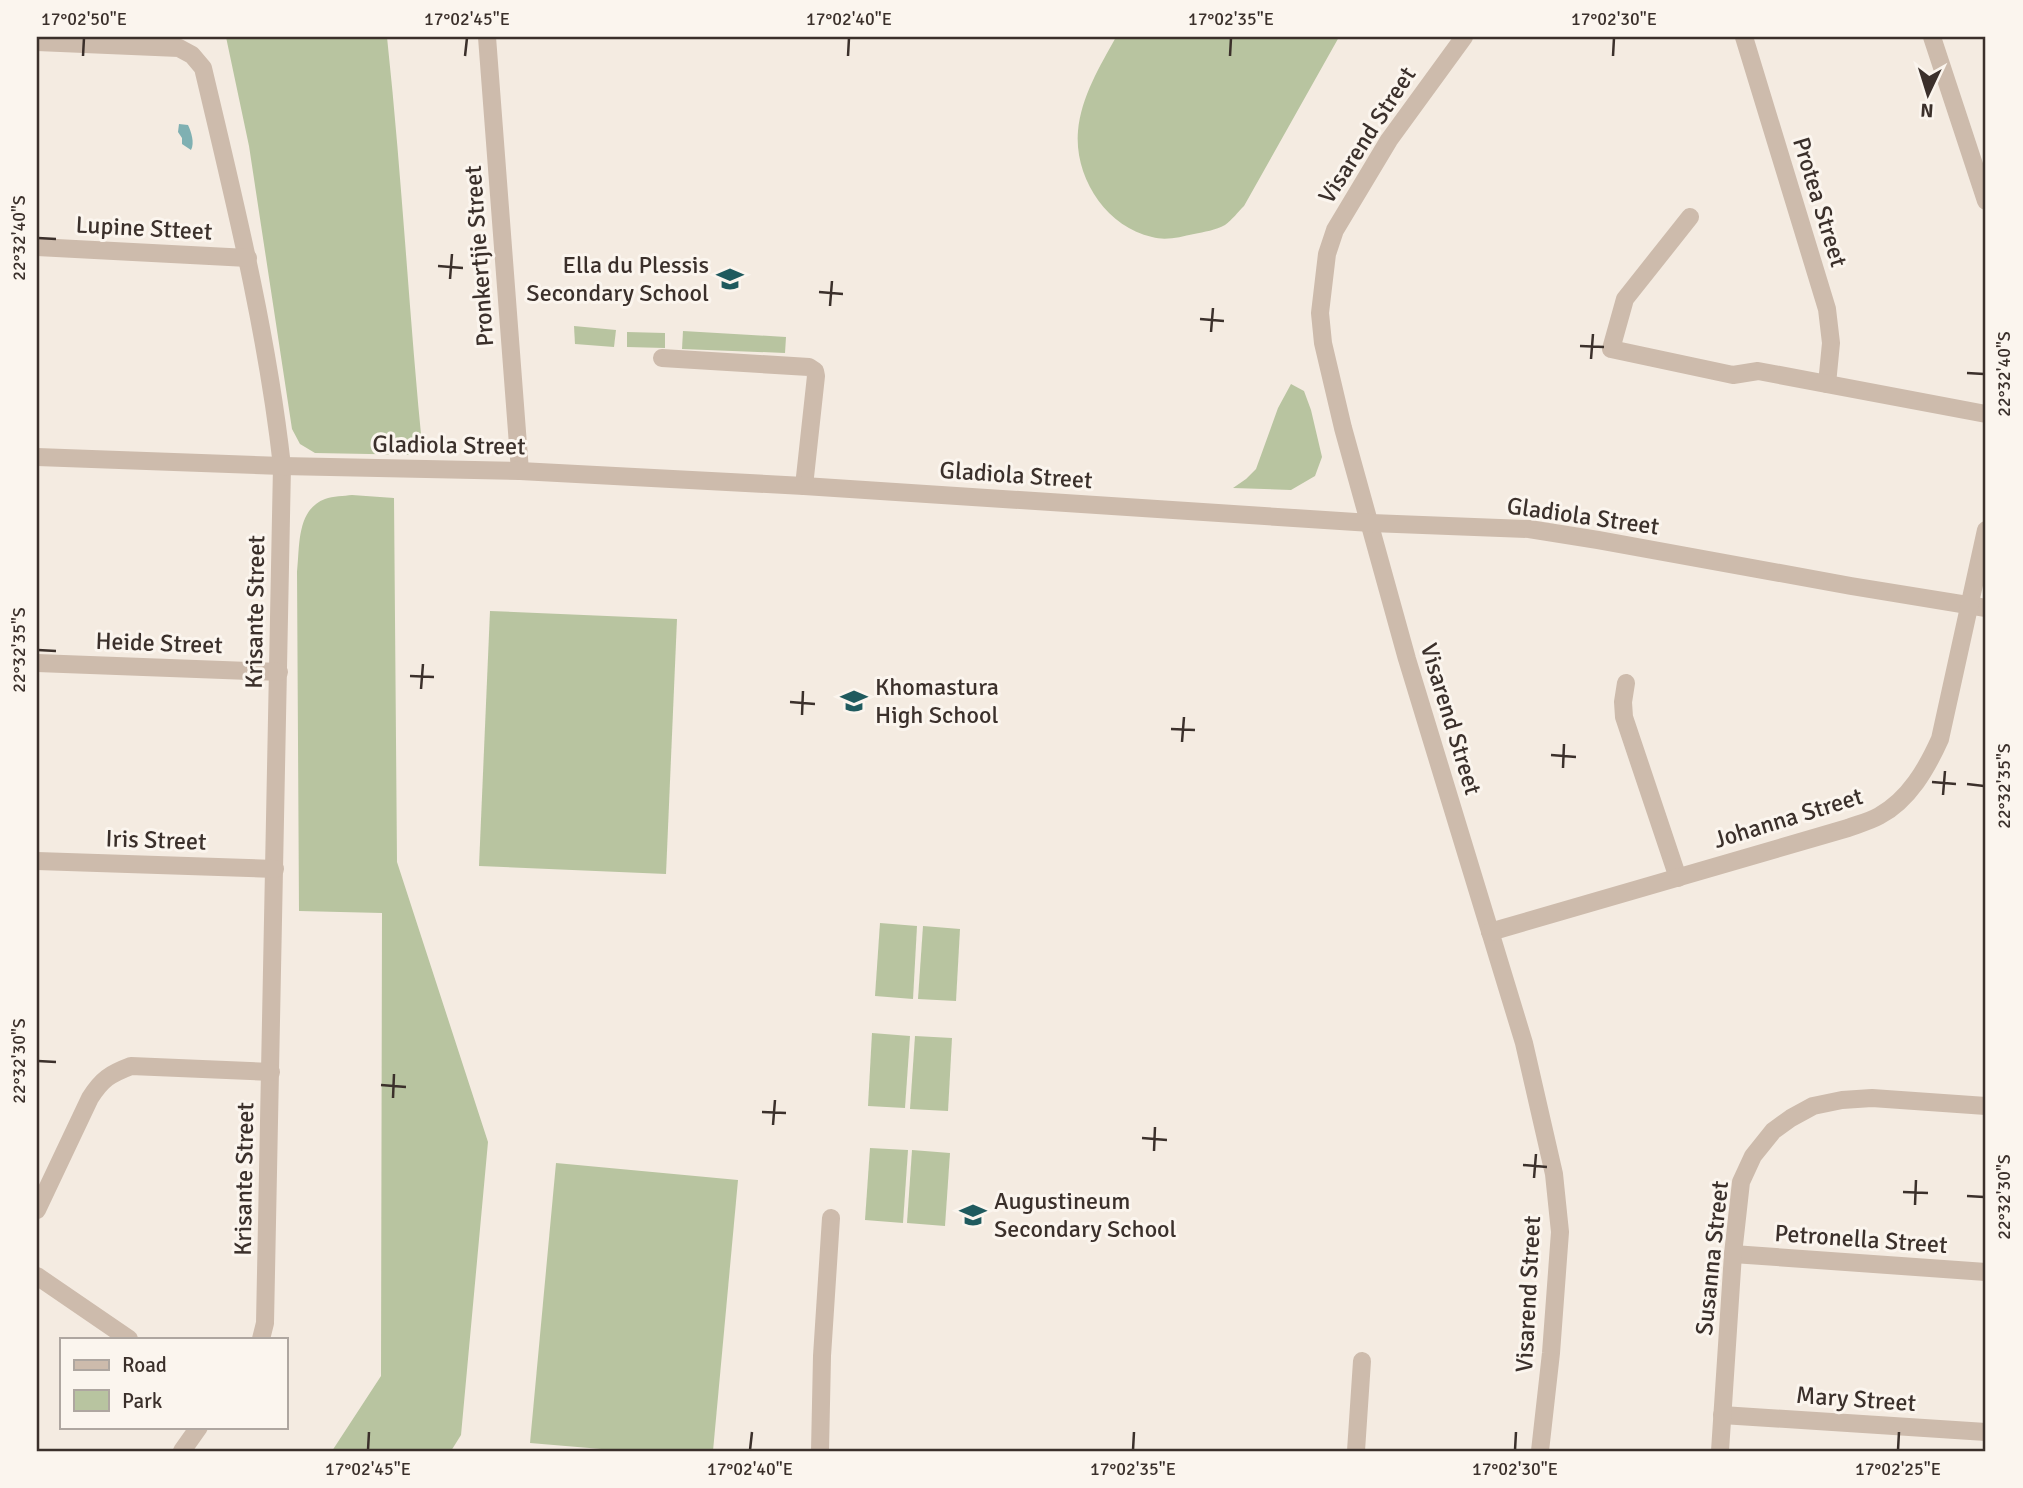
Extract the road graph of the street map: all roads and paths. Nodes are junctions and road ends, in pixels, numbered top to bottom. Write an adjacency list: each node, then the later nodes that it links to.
1 (487, 37): 15 (street, Pronkertjie Street)
2 (1464, 37): 17 (street, Visarend Street)
3 (1744, 37): 11 (street, Protea Street)
4 (1932, 37): 6 (street)
5 (37, 42): 9 (street, Krisante Street)
6 (1986, 201)
7 (1690, 217): 11 (street)
8 (37, 247): 9 (street, Lupine Stteet)
9 (248, 258): 14 (street, Krisante Street)
10 (662, 358): 16 (street)
11 (1827, 384): 12 (street)
12 (1986, 414)
13 (37, 457): 14 (street, Gladiola Street)
14 (282, 466): 15 (street, Gladiola Street); 21 (street, Krisante Street)
15 (520, 471): 16 (street, Gladiola Street)
16 (804, 486): 17 (street, Gladiola Street)
17 (1371, 523): 19 (street, Gladiola Street); 26 (street, Visarend Street)
18 (1986, 530): 19 (street, Johanna Street)
19 (1978, 606): 25 (street, Johanna Street)
20 (37, 663): 21 (street, Heide Street)
21 (279, 671): 24 (street, Krisante Street)
22 (1626, 683): 25 (street)
23 (37, 861): 24 (street, Iris Street)
24 (275, 869): 27 (street, Krisante Street)
25 (1678, 878): 26 (street, Johanna Street)
26 (1490, 932): 43 (street, Visarend Street)
27 (271, 1072): 29 (street); 35 (street, Krisante Street)
28 (1986, 1106): 31 (street, Susanna Street)
29 (37, 1210)
30 (831, 1218): 41 (street)
31 (1733, 1254): 32 (street, Petronella Street); 37 (street, Susanna Street)
32 (1986, 1272)
33 (37, 1276): 34 (street)
34 (128, 1338)
35 (261, 1338)
36 (1362, 1361): 42 (street)
37 (1722, 1415): 39 (street, Mary Street); 44 (street, Susanna Street)
38 (198, 1428): 40 (street)
39 (1986, 1432)
40 (182, 1451)
41 (820, 1451)
42 (1356, 1451)
43 (1540, 1451)
44 (1720, 1451)

